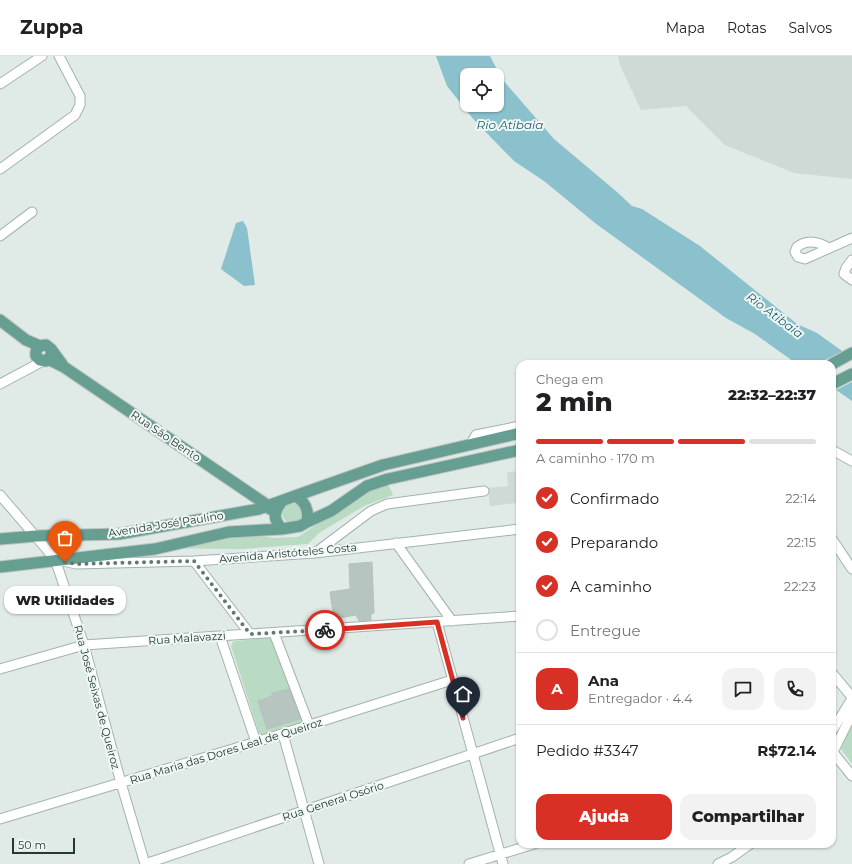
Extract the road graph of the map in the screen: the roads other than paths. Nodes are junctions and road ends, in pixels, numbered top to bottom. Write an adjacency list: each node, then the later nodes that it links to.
1 (42, 56): 3 (street)
2 (59, 56): 4 (street)
3 (0, 84)
4 (0, 168)
5 (32, 212): 6 (street)
6 (0, 236)
7 (852, 238): 8 (street)
8 (829, 248)
9 (852, 260): 10 (street)
10 (852, 280)
11 (0, 320): 13 (main road, Rua São Bento)
12 (852, 353): 14 (main road)
13 (43, 355): 17 (street); 28 (main road, Rua São Bento)
14 (836, 362)
15 (852, 374): 16 (main road)
16 (836, 382)
17 (0, 384)
18 (516, 427): 20 (street)
19 (516, 434): 20 (main road)
20 (471, 444): 26 (main road)
21 (516, 451): 30 (main road)
22 (836, 452): 23 (street)
23 (852, 461)
24 (484, 491): 37 (street)
25 (0, 495): 33 (street, Rua José Seixas de Queiroz)
26 (295, 496): 27 (main road); 30 (main road)
27 (282, 501): 28 (main road, Avenida José Paulino); 29 (main road)
28 (267, 505): 29 (main road); 33 (main road, Avenida José Paulino)
29 (274, 516): 32 (main road)
30 (307, 522): 32 (main road)
31 (516, 529): 35 (street, Avenida Aristóteles Costa)
32 (282, 530): 38 (main road, Avenida José Paulino)
33 (36, 536): 34 (main road, Avenida José Paulino); 38 (street, Rua José Seixas de Queiroz)
34 (0, 539)
35 (396, 543): 37 (street, Avenida Aristóteles Costa); 43 (street)
36 (836, 545): 41 (street)
37 (315, 553): 39 (street, Avenida Aristóteles Costa)
38 (55, 559): 39 (street, Avenida Aristóteles Costa); 40 (main road, Avenida José Paulino); 48 (street, Rua José Seixas de Queiroz)
39 (194, 561): 46 (street)
40 (1, 566)
41 (852, 569)
42 (516, 616): 43 (street, Rua Malavazzi)
43 (452, 621): 44 (street, Rua Malavazzi)
44 (437, 622): 45 (street, Rua Malavazzi); 51 (street)
45 (274, 633): 46 (street, Rua Malavazzi); 54 (street)
46 (250, 634): 47 (street, Rua Malavazzi)
47 (220, 636): 48 (street, Rua Malavazzi); 58 (street)
48 (84, 645): 49 (street, Rua Malavazzi); 63 (street, Rua José Seixas de Queiroz)
49 (0, 669)
50 (836, 678): 52 (street)
51 (452, 680): 54 (street, Rua Maria das Dores Leal de Queiroz); 61 (street)
52 (852, 698): 55 (street)
53 (852, 704): 59 (street)
54 (309, 725): 56 (street, Rua Maria das Dores Leal de Queiroz)
55 (836, 725)
56 (283, 734): 58 (street, Rua Maria das Dores Leal de Queiroz); 64 (street)
57 (516, 739): 61 (street, Rua General Osório)
58 (256, 742): 63 (street, Rua Maria das Dores Leal de Queiroz)
59 (836, 743)
60 (836, 750): 62 (street)
61 (473, 754): 64 (street, Rua General Osório); 68 (street)
62 (852, 776)
63 (121, 783): 65 (street, Rua Maria das Dores Leal de Queiroz); 69 (street, Rua José Seixas de Queiroz)
64 (304, 811): 69 (street, Rua General Osório); 70 (street)
65 (0, 819)
66 (520, 848): 68 (street)
67 (744, 848): 73 (street)
68 (500, 854): 71 (street); 72 (street)
69 (145, 864)
70 (319, 864)
71 (469, 864)
72 (503, 864)
73 (718, 864)

